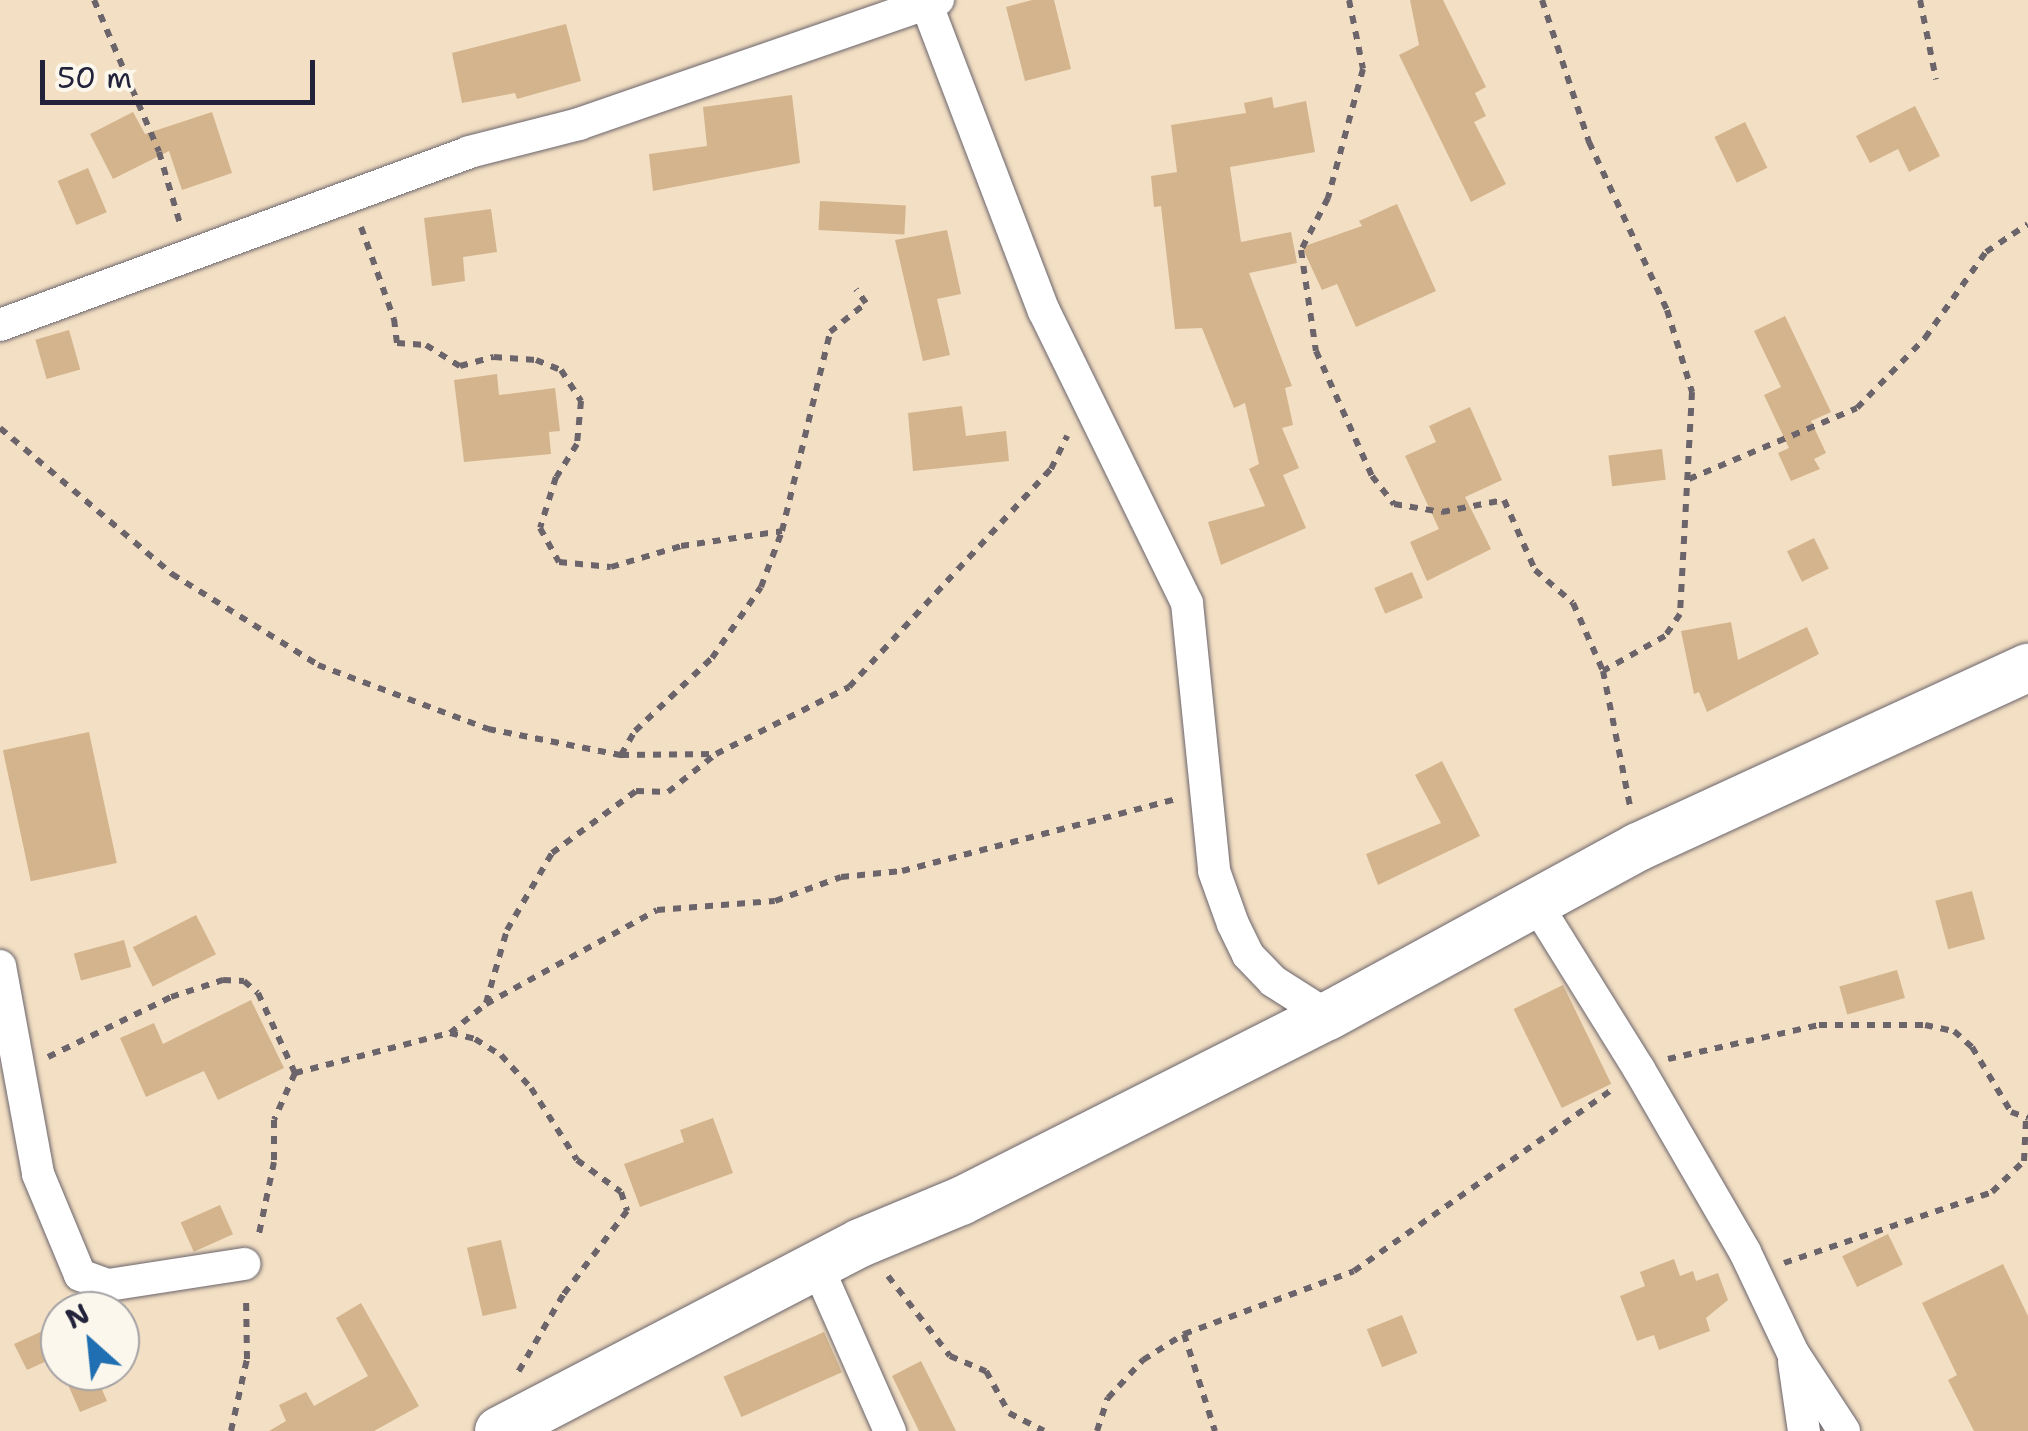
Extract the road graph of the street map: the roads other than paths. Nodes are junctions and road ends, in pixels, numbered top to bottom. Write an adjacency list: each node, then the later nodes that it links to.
1 (930, 1): 2 (street); 6 (street)
2 (0, 325)
3 (2028, 668): 4 (street)
4 (1535, 902): 6 (street); 9 (street)
5 (0, 966): 7 (street)
6 (1328, 1016): 8 (street)
7 (244, 1264)
8 (818, 1268): 10 (street); 11 (street)
9 (1792, 1353): 12 (street); 13 (street)
10 (503, 1410)
11 (890, 1431)
12 (1804, 1431)
13 (1844, 1431)

